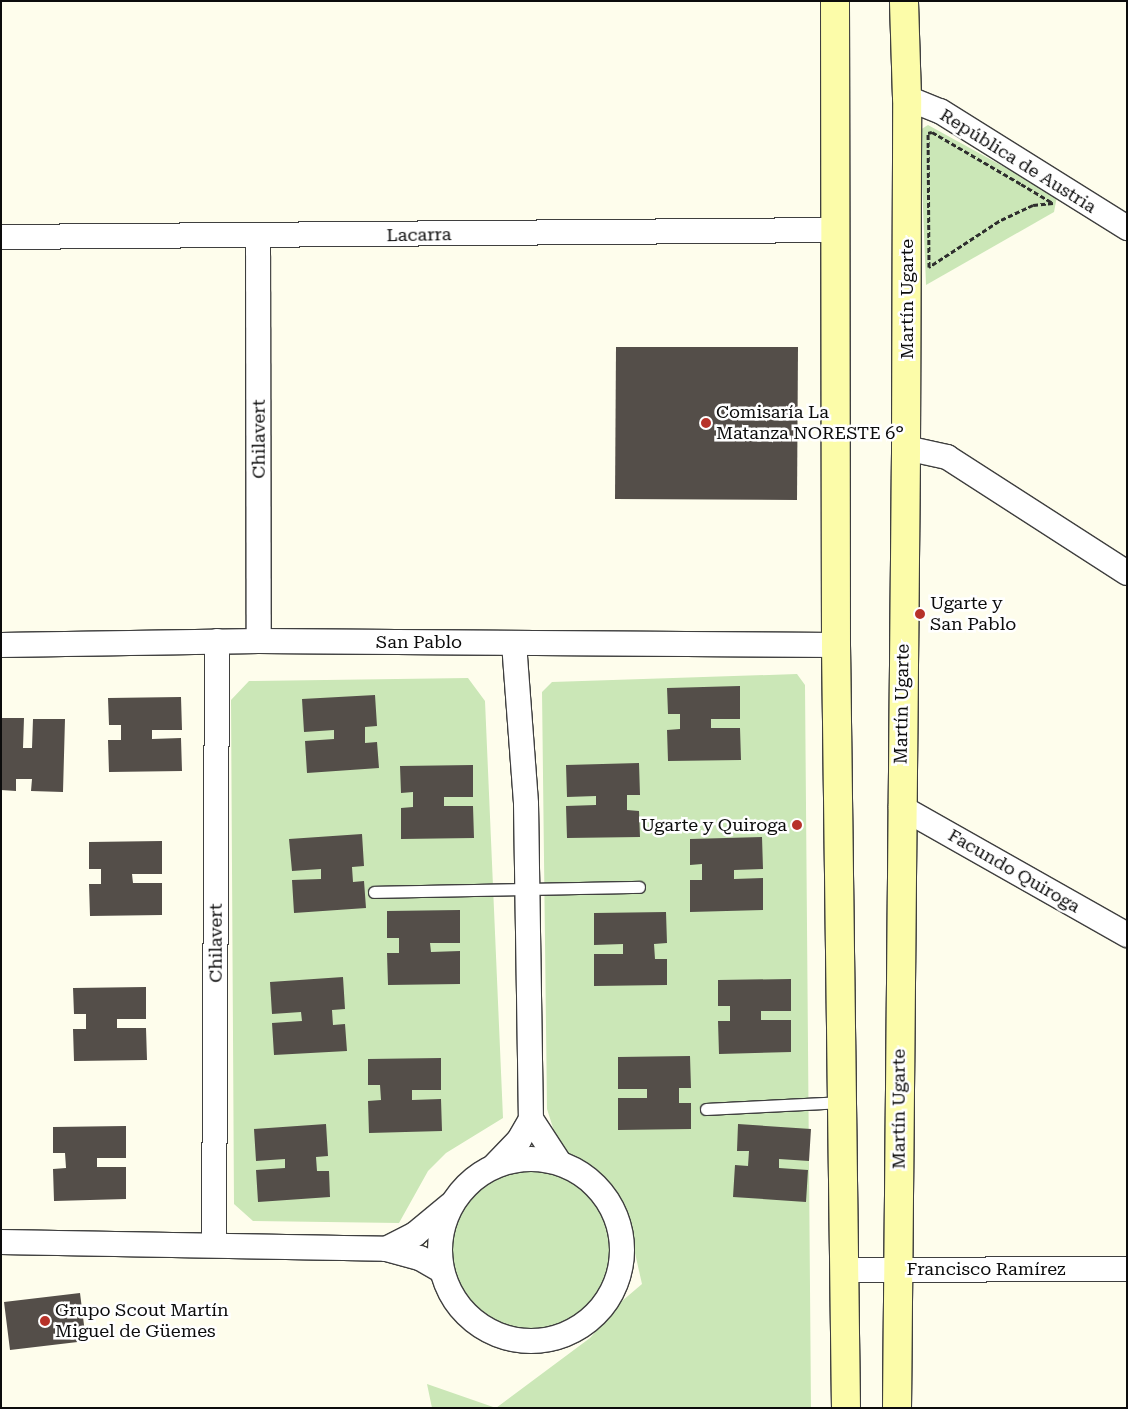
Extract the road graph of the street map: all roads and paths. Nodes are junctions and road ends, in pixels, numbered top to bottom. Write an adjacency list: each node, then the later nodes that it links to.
1 (835, 1): 5 (street)
2 (904, 1): 3 (street, Martín Ugarte)
3 (907, 98): 4 (street, República de Austria); 9 (street, Martín Ugarte)
4 (1127, 228)
5 (836, 230): 6 (street, Lacarra); 15 (street)
6 (258, 236): 7 (street, Lacarra); 12 (street, Chilavert)
7 (1, 237)
8 (929, 267): 8 (path)
9 (906, 448): 10 (street); 16 (street, Martín Ugarte)
10 (1127, 573)
11 (217, 641): 12 (street, San Pablo); 14 (street, San Pablo); 28 (street, Chilavert)
12 (259, 641): 13 (street, San Pablo)
13 (514, 643): 15 (street, San Pablo); 18 (street)
14 (1, 645)
15 (836, 645): 21 (street)
16 (901, 807): 20 (street, Facundo Quiroga); 30 (street, Martín Ugarte)
17 (639, 887): 18 (lane)
18 (526, 889): 19 (lane); 23 (street)
19 (374, 892)
20 (1127, 935)
21 (843, 1102): 22 (lane); 33 (street)
22 (706, 1109)
23 (531, 1119): 24 (street); 25 (street)
24 (559, 1162): 25 (street); 32 (street)
25 (494, 1166): 26 (street)
26 (453, 1202): 29 (street); 32 (street)
27 (1, 1242): 28 (street)
28 (214, 1244): 29 (street)
29 (386, 1250): 32 (street)
30 (898, 1268): 31 (street, Francisco Ramírez); 33 (street, Francisco Ramírez); 35 (street, Martín Ugarte)
31 (1127, 1269)
32 (441, 1270)
33 (845, 1270): 34 (street)
34 (846, 1408)
35 (898, 1408)

